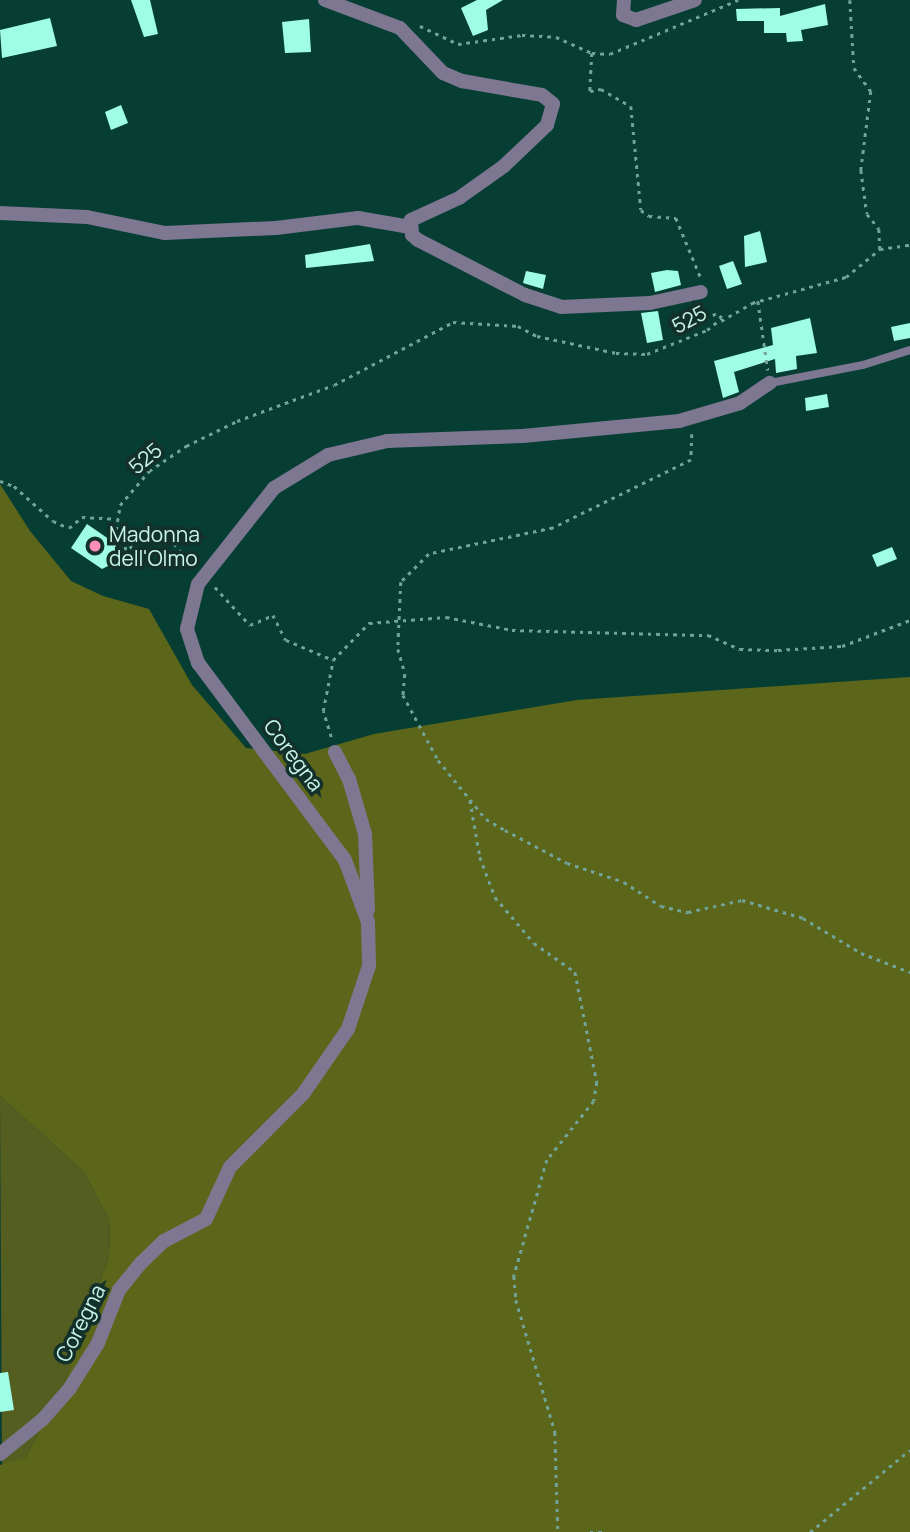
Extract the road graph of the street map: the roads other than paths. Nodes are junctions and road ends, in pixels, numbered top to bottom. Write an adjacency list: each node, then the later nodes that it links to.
1 (325, 0): 5 (street)
2 (624, 0): 3 (street)
3 (695, 0)
4 (0, 213): 5 (street)
5 (410, 227): 6 (street)
6 (701, 292)
7 (910, 350): 8 (lane)
8 (770, 383): 10 (street, Coregna)
9 (335, 752): 10 (street)
10 (368, 922): 11 (street, Coregna)
11 (0, 1454)

